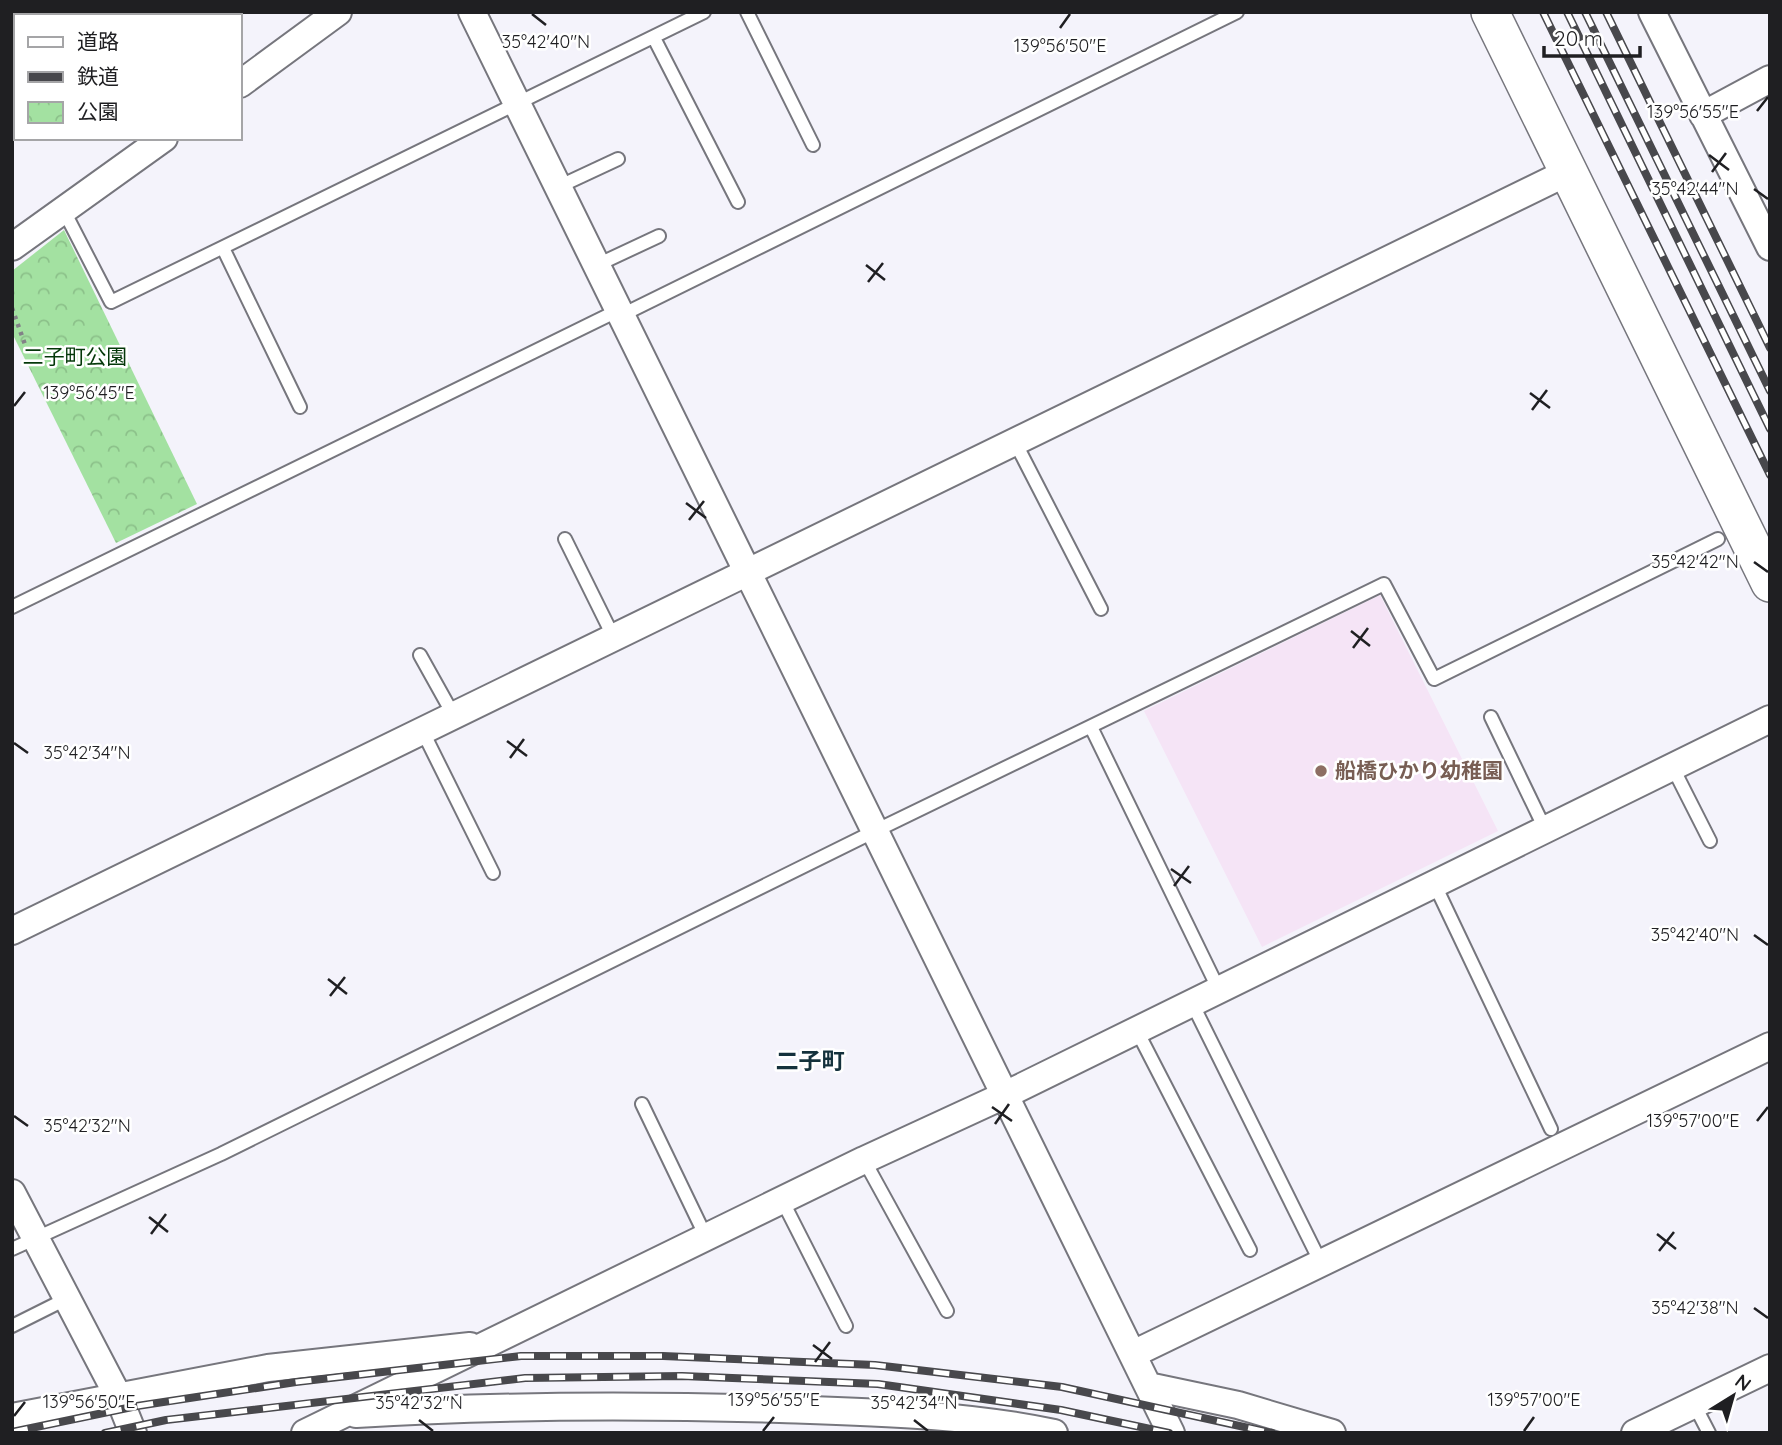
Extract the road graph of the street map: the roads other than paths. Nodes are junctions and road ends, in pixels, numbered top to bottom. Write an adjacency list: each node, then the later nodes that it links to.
1 (338, 12): 10 (street)
2 (472, 12): 11 (street)
3 (704, 12): 8 (lane)
4 (747, 12): 14 (lane)
5 (1237, 12): 25 (lane)
6 (1490, 12): 16 (street)
7 (1652, 12): 12 (street)
8 (654, 38): 11 (lane); 18 (lane)
9 (1770, 79): 12 (street)
10 (242, 83)
11 (518, 104): 17 (street); 23 (lane)
12 (1703, 115): 21 (street)
13 (161, 140): 19 (street)
14 (813, 145)
15 (618, 159): 17 (lane)
16 (1568, 172): 27 (street); 31 (street)
17 (558, 187): 24 (street)
18 (738, 202)
19 (63, 209): 22 (street); 23 (lane)
20 (659, 236): 24 (lane)
21 (1769, 243)
22 (12, 247)
23 (223, 248): 26 (lane)
24 (597, 265): 25 (street)
25 (621, 313): 30 (street); 32 (lane)
26 (300, 407)
27 (1015, 442): 30 (street); 33 (lane)
28 (565, 539): 34 (lane)
29 (1717, 539): 39 (lane)
30 (747, 572): 34 (street); 43 (street)
31 (1770, 583)
32 (12, 607)
33 (1101, 609)
34 (614, 638): 36 (street)
35 (420, 655): 36 (lane)
36 (454, 717): 40 (street)
37 (1491, 717): 42 (lane)
38 (1770, 719): 41 (street)
39 (1091, 727): 43 (lane); 48 (lane)
40 (423, 732): 45 (lane); 47 (street)
41 (1672, 766): 42 (street); 44 (lane)
42 (1545, 829): 46 (street)
43 (875, 831): 52 (street); 59 (lane)
44 (1710, 841)
45 (494, 873)
46 (1434, 883): 48 (street); 54 (lane)
47 (12, 931)
48 (1217, 988): 49 (street)
49 (1191, 1002): 50 (street); 61 (lane)
50 (1136, 1029): 52 (street); 60 (lane)
51 (1770, 1045): 61 (street)
52 (1005, 1095): 55 (street); 67 (street)
53 (642, 1104): 58 (lane)
54 (1551, 1129)
55 (864, 1160): 57 (street); 63 (lane)
56 (12, 1193): 59 (street)
57 (782, 1200): 58 (street); 65 (lane)
58 (706, 1237): 66 (street)
59 (23, 1244): 62 (street)
60 (1250, 1250)
61 (1321, 1263): 67 (street)
62 (66, 1299): 64 (lane); 70 (street)
63 (947, 1311)
64 (12, 1326)
65 (846, 1326)
66 (489, 1344): 70 (street); 72 (street)
67 (1133, 1354): 69 (street)
68 (1770, 1368): 71 (street)
69 (1148, 1386): 77 (street); 78 (street)
70 (119, 1398): 73 (street); 74 (street)
71 (1694, 1404): 79 (street); 80 (lane)
72 (341, 1415): 75 (street); 76 (street)
73 (12, 1417)
74 (133, 1433)
75 (305, 1433)
76 (1054, 1433)
77 (1171, 1433)
78 (1332, 1433)
79 (1635, 1433)
80 (1709, 1433)

